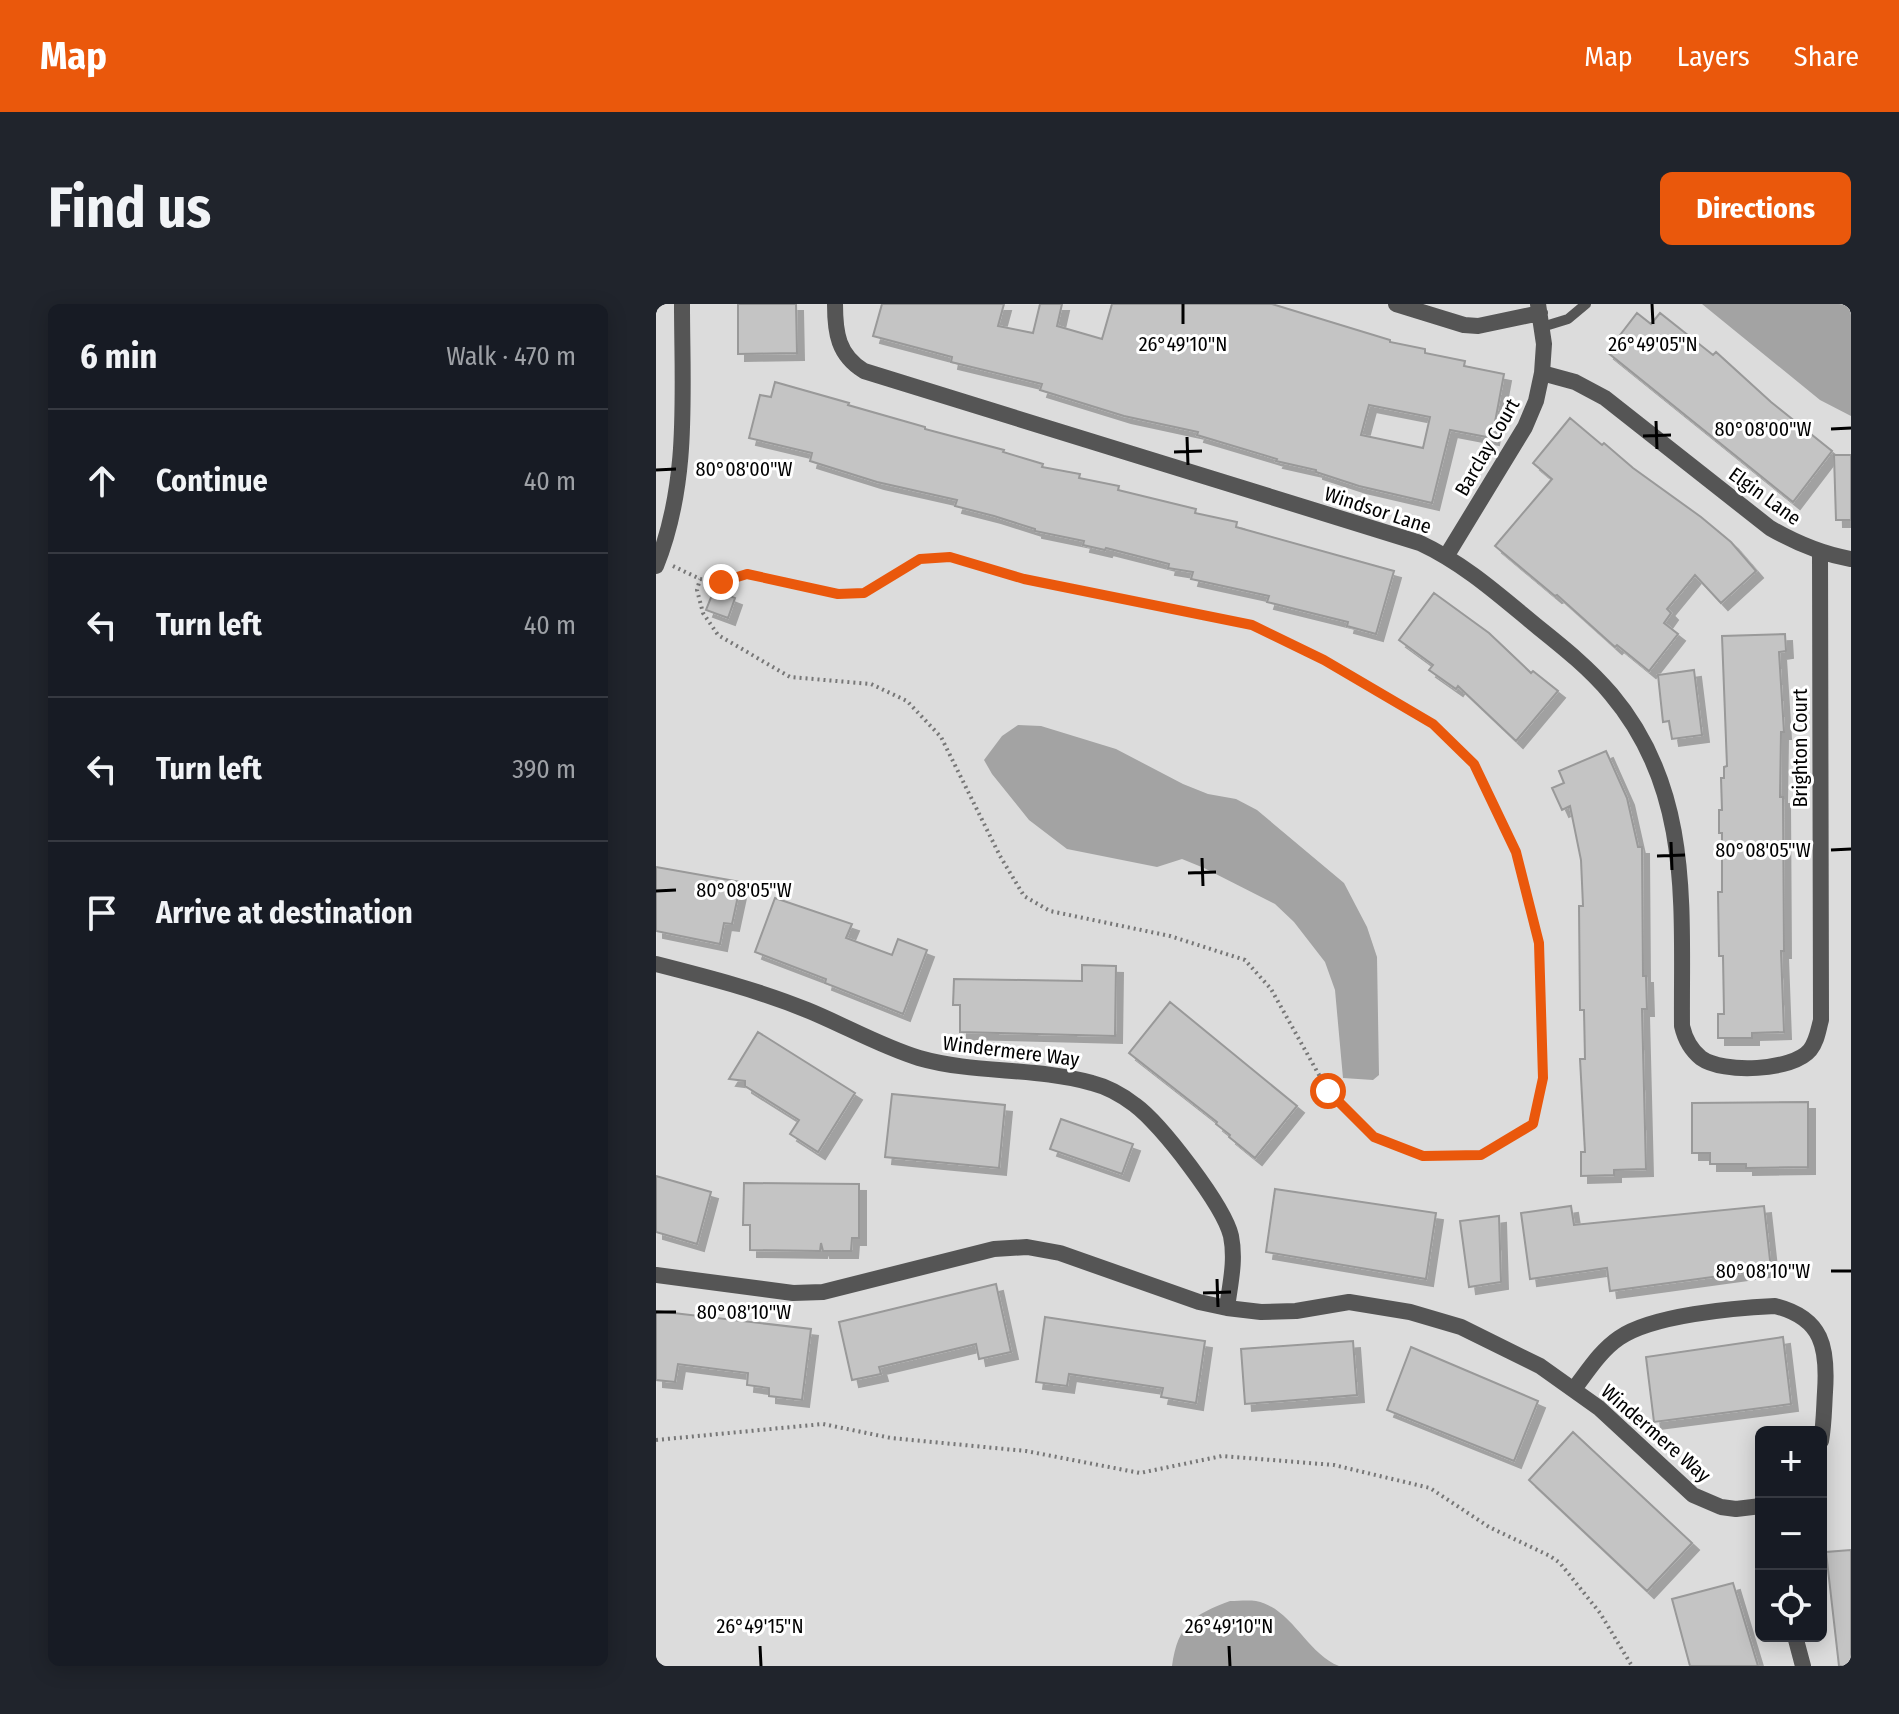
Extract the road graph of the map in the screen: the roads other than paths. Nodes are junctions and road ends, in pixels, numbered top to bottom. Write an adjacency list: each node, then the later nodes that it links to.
1 (682, 304): 10 (street)
2 (835, 304): 8 (street, Windsor Lane)
3 (1396, 304): 5 (street)
4 (1586, 304): 5 (lane)
5 (1540, 314): 6 (street, Barclay Court)
6 (1542, 373): 7 (street, Elgin Lane); 8 (street, Barclay Court)
7 (1820, 552): 9 (street, Elgin Lane); 12 (street, Brighton Court)
8 (1447, 555): 12 (street, Windsor Lane)
9 (1851, 559)
10 (657, 563)
11 (656, 964): 14 (street, Windermere Way)
12 (1686, 1041)
13 (656, 1275): 14 (street, Windermere Way)
14 (1227, 1308): 15 (street, Windermere Way)
15 (1574, 1389): 16 (street, Windermere Way); 17 (street, Windermere Way)
16 (1822, 1426)
17 (1755, 1507)
18 (1797, 1642): 19 (street)
19 (1803, 1666)

